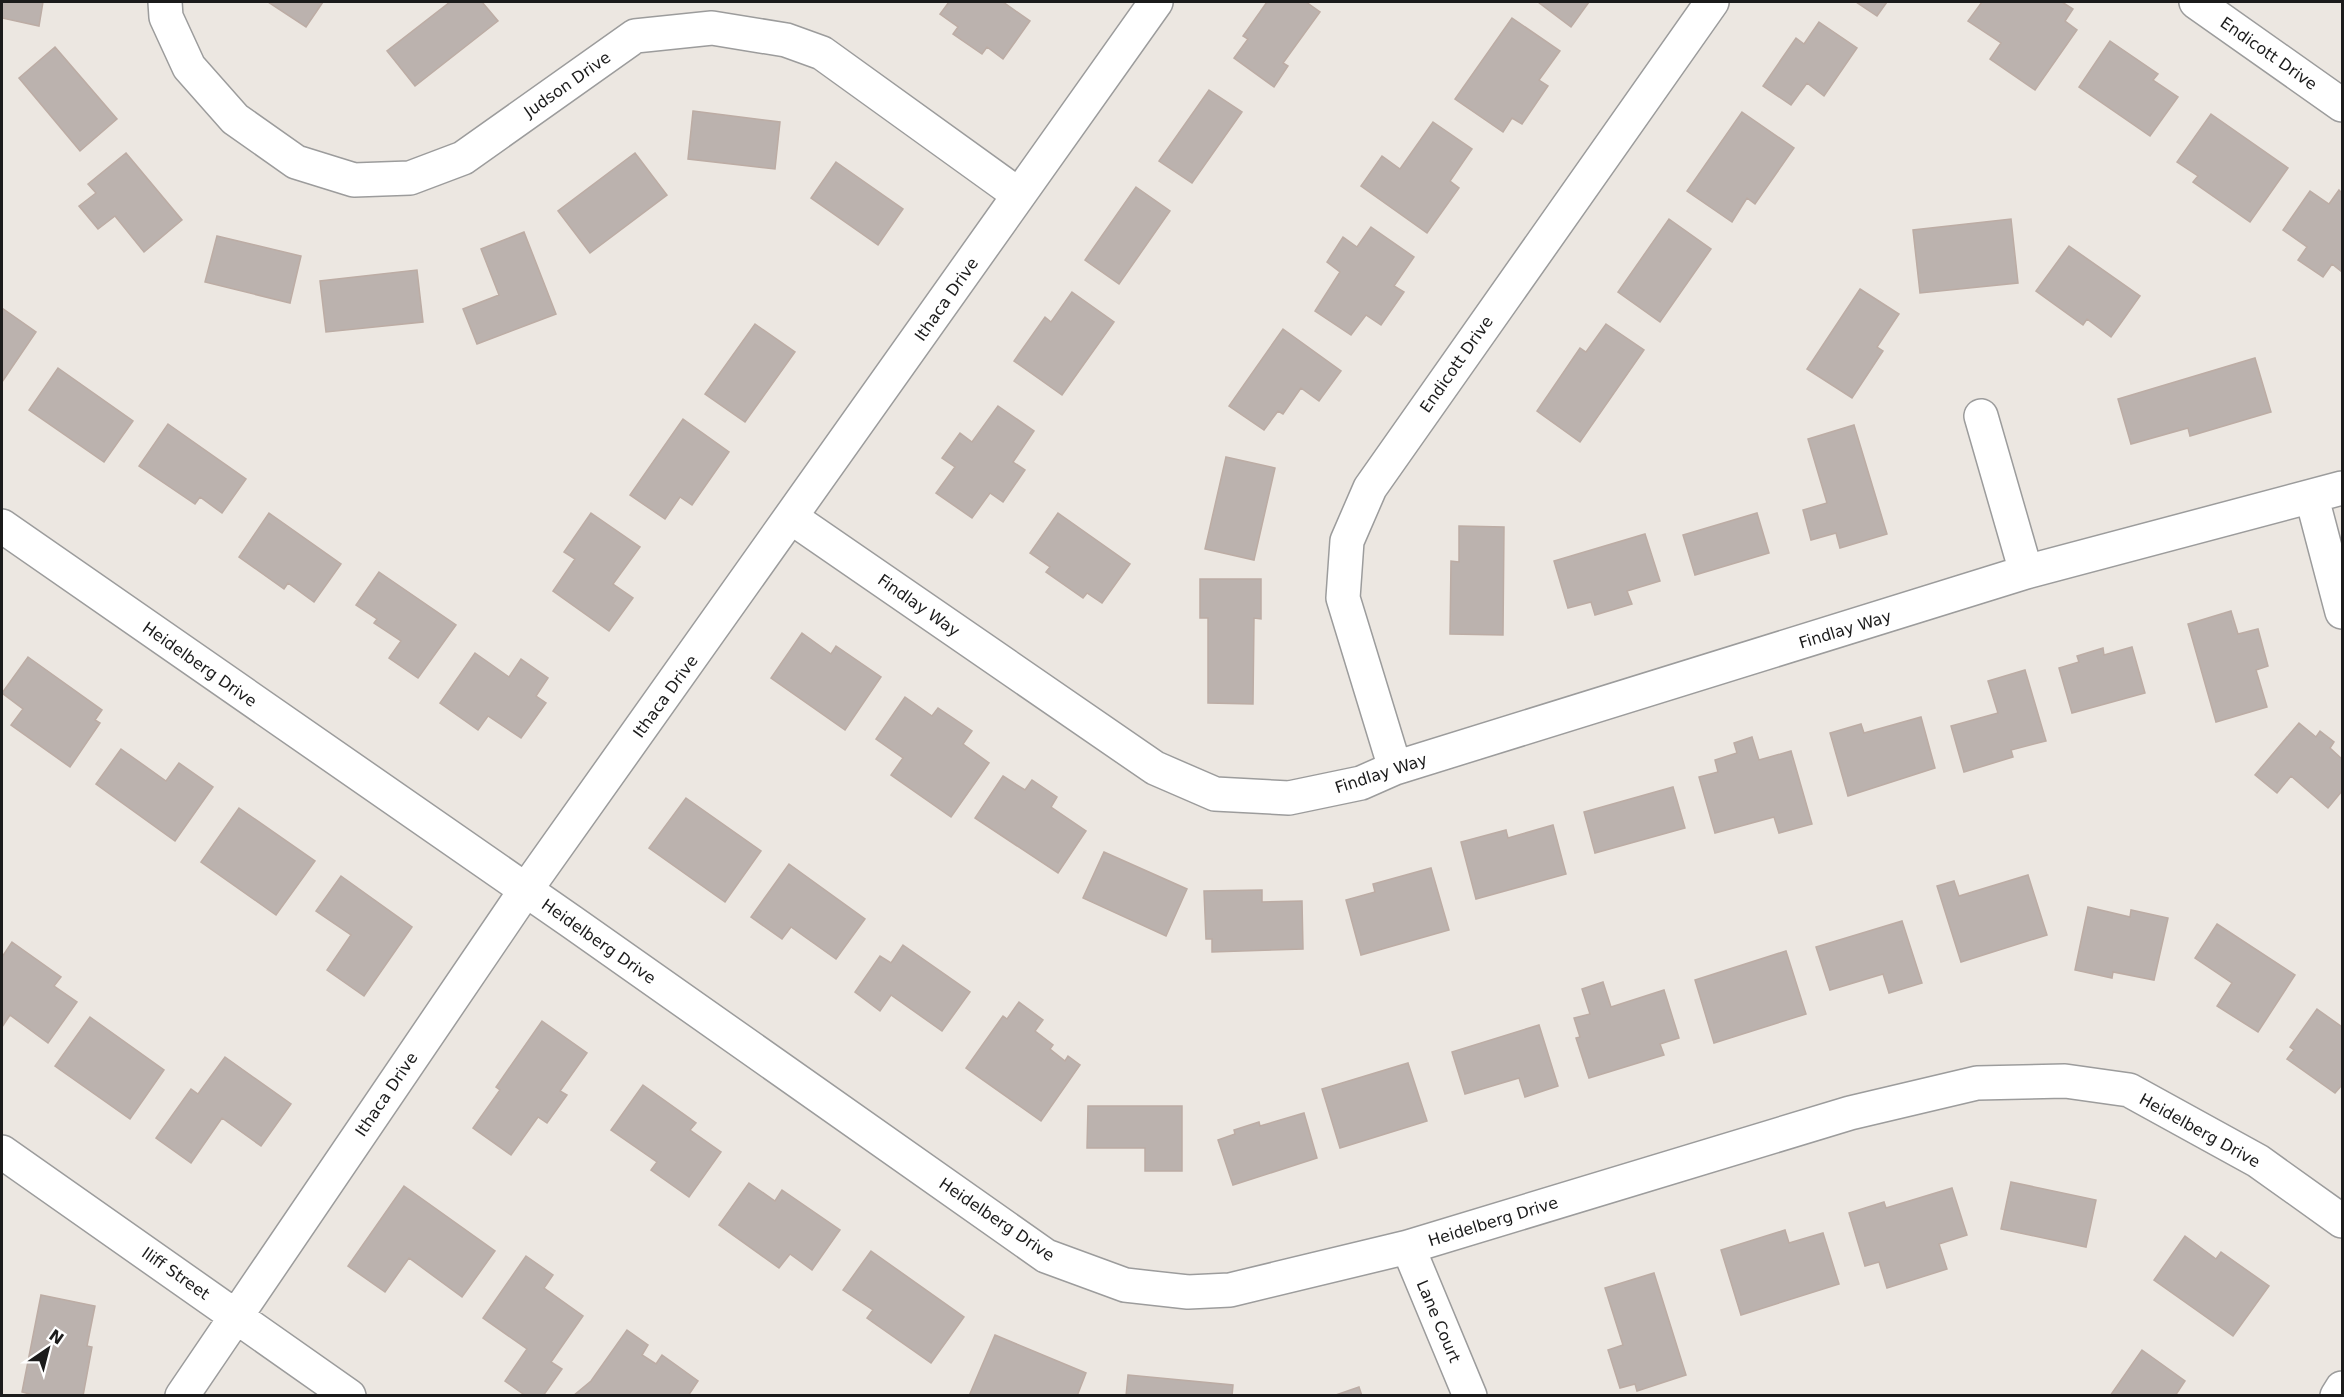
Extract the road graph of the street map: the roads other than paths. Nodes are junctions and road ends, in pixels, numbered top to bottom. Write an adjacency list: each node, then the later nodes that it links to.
1 (165, 2): 6 (street, Judson Drive)
2 (1156, 2): 6 (street, Ithaca Drive)
3 (1712, 2): 13 (street, Endicott Drive)
4 (2196, 2): 5 (street, Endicott Drive)
5 (2343, 105)
6 (1019, 195): 9 (street, Ithaca Drive)
7 (1981, 416): 11 (street)
8 (2327, 493): 11 (street, Findlay Way); 12 (street)
9 (792, 518): 13 (street, Findlay Way); 14 (street, Ithaca Drive)
10 (2, 526): 14 (street, Heidelberg Drive)
11 (2026, 572): 13 (street, Findlay Way)
12 (2343, 612)
13 (1395, 768)
14 (525, 891): 17 (street, Heidelberg Drive); 18 (street, Ithaca Drive)
15 (2, 1152): 18 (street, Iliff Street)
16 (2343, 1221): 17 (street, Heidelberg Drive)
17 (1408, 1247): 22 (street, Lane Court)
18 (236, 1315): 20 (street, Ithaca Drive); 21 (street, Iliff Street)
19 (2343, 1388): 23 (street)
20 (182, 1395)
21 (349, 1395)
22 (1470, 1395)
23 (2337, 1395)

